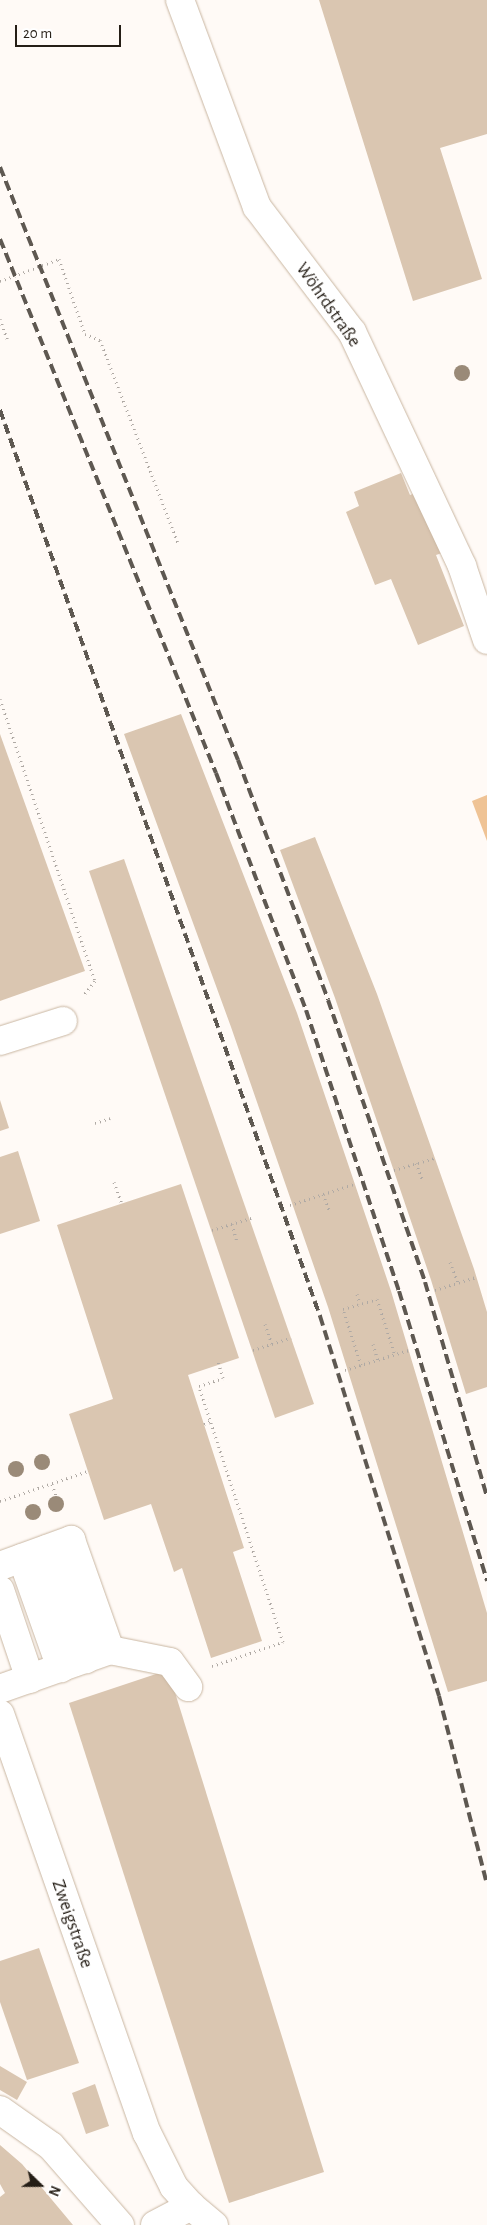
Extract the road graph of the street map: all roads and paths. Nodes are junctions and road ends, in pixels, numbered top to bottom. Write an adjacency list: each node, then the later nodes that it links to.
1 (180, 0): 6 (street, Wöhrdstraße)
2 (0, 281): 5 (path)
3 (0, 319): 4 (path)
4 (8, 341)
5 (178, 543)
6 (487, 640)
7 (0, 699): 8 (path)
8 (63, 1021): 9 (street)
9 (0, 1041)
10 (110, 1118): 11 (path)
11 (95, 1123)
12 (435, 1158): 13 (path)
13 (416, 1163): 14 (path); 15 (path)
14 (394, 1170)
15 (422, 1179)
16 (114, 1182): 19 (path)
17 (354, 1184): 18 (path)
18 (324, 1194): 20 (path); 21 (path)
19 (122, 1204)
20 (290, 1205)
21 (328, 1210)
22 (251, 1218): 23 (path)
23 (232, 1224): 24 (path); 25 (path)
24 (212, 1230)
25 (237, 1241)
26 (450, 1262): 28 (path)
27 (476, 1277): 28 (path)
28 (458, 1283): 29 (path)
29 (436, 1290)
30 (357, 1294): 31 (path)
31 (360, 1304): 38 (path); 41 (path)
32 (265, 1324): 34 (path)
33 (291, 1338): 34 (path)
34 (272, 1344): 36 (path)
35 (373, 1344): 39 (path)
36 (253, 1350)
37 (409, 1350): 38 (path)
38 (395, 1355): 39 (path)
39 (378, 1360): 41 (path)
40 (218, 1362): 43 (path)
41 (361, 1365): 42 (path)
42 (345, 1370)
43 (210, 1421): 44 (path); 52 (path)
44 (204, 1424)
45 (88, 1471): 46 (path)
46 (0, 1501)
47 (23, 1558): 49 (street); 50 (street)
48 (0, 1590): 51 (street)
49 (98, 1654): 50 (street); 52 (street)
50 (61, 1668): 51 (street)
51 (30, 1679): 53 (street)
52 (182, 1679)
53 (0, 1689)
54 (0, 1714): 56 (street, Zweigstraße)
55 (0, 2110): 57 (street)
56 (191, 2206): 58 (street); 59 (street, Zweigstraße)
57 (120, 2225)
58 (155, 2225)
59 (214, 2225)

